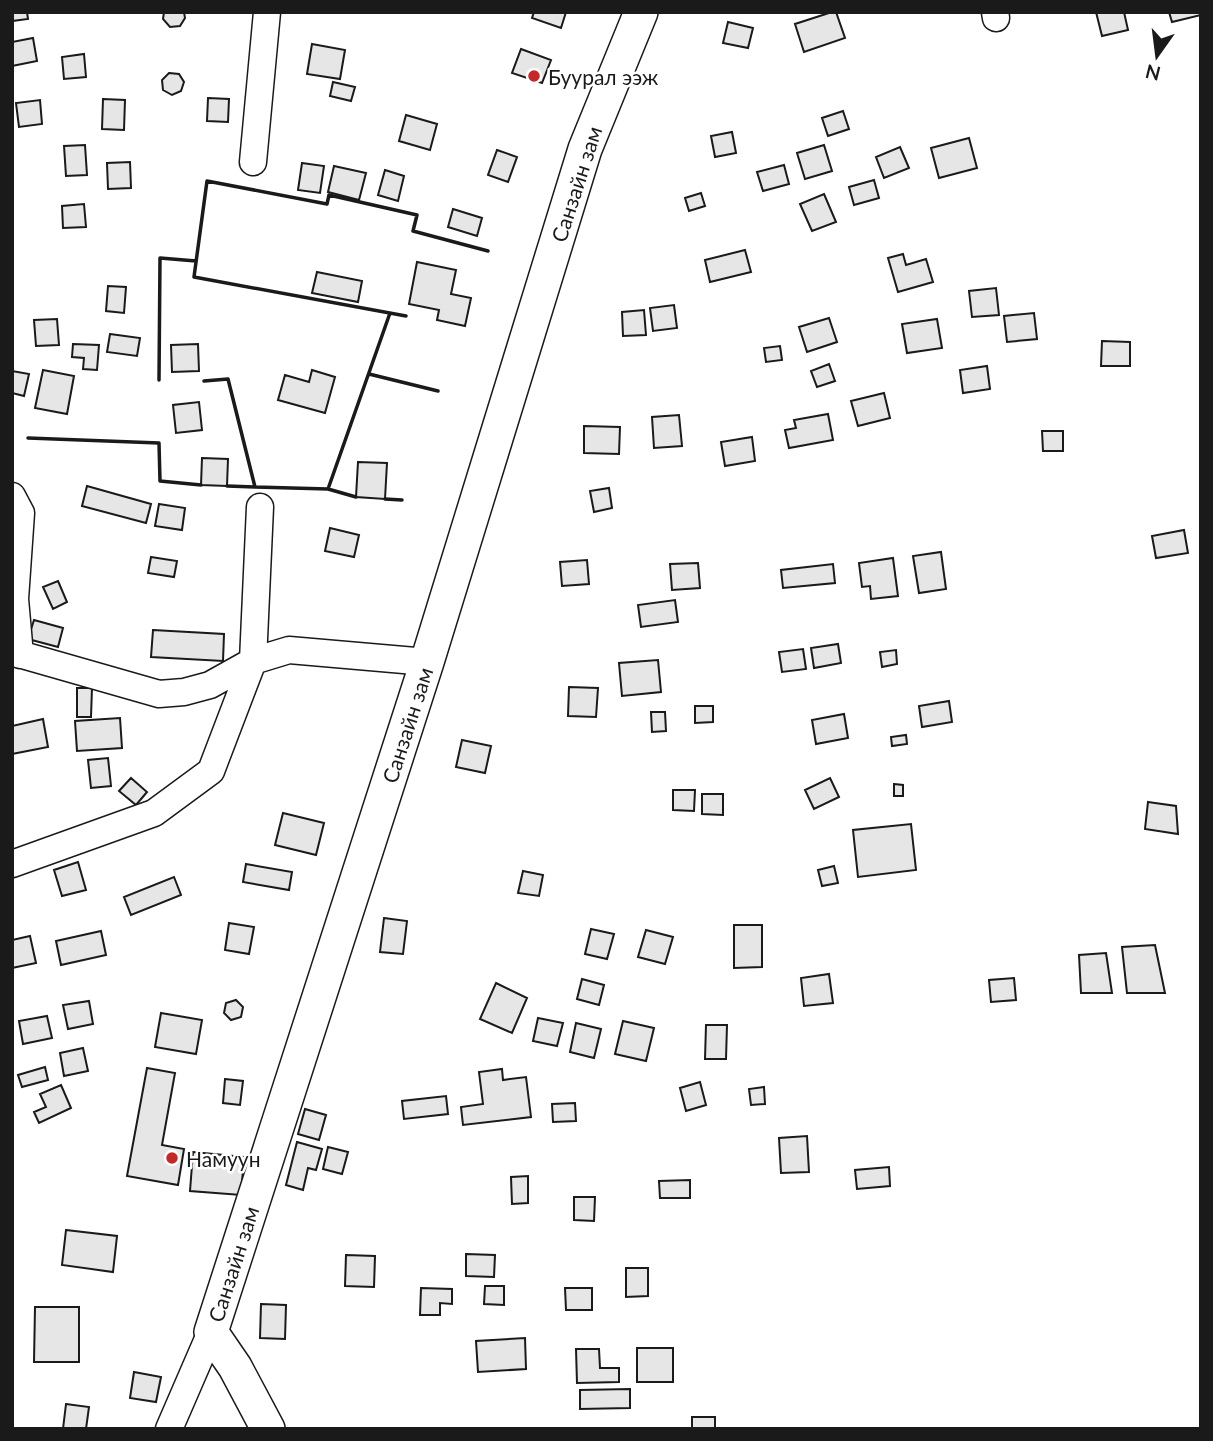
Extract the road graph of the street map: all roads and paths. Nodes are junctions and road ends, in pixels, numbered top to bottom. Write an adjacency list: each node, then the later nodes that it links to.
1 (267, 12): 3 (street)
2 (641, 12): 8 (main road, Санзайн зам)
3 (253, 162)
4 (12, 496): 6 (street)
5 (260, 507): 7 (street)
6 (16, 653): 7 (street)
7 (253, 661): 8 (street); 9 (street)
8 (427, 662): 10 (main road, Санзайн зам)
9 (12, 864)
10 (211, 1332): 11 (street); 12 (main road, Санзайн зам)
11 (169, 1429)
12 (268, 1429)

